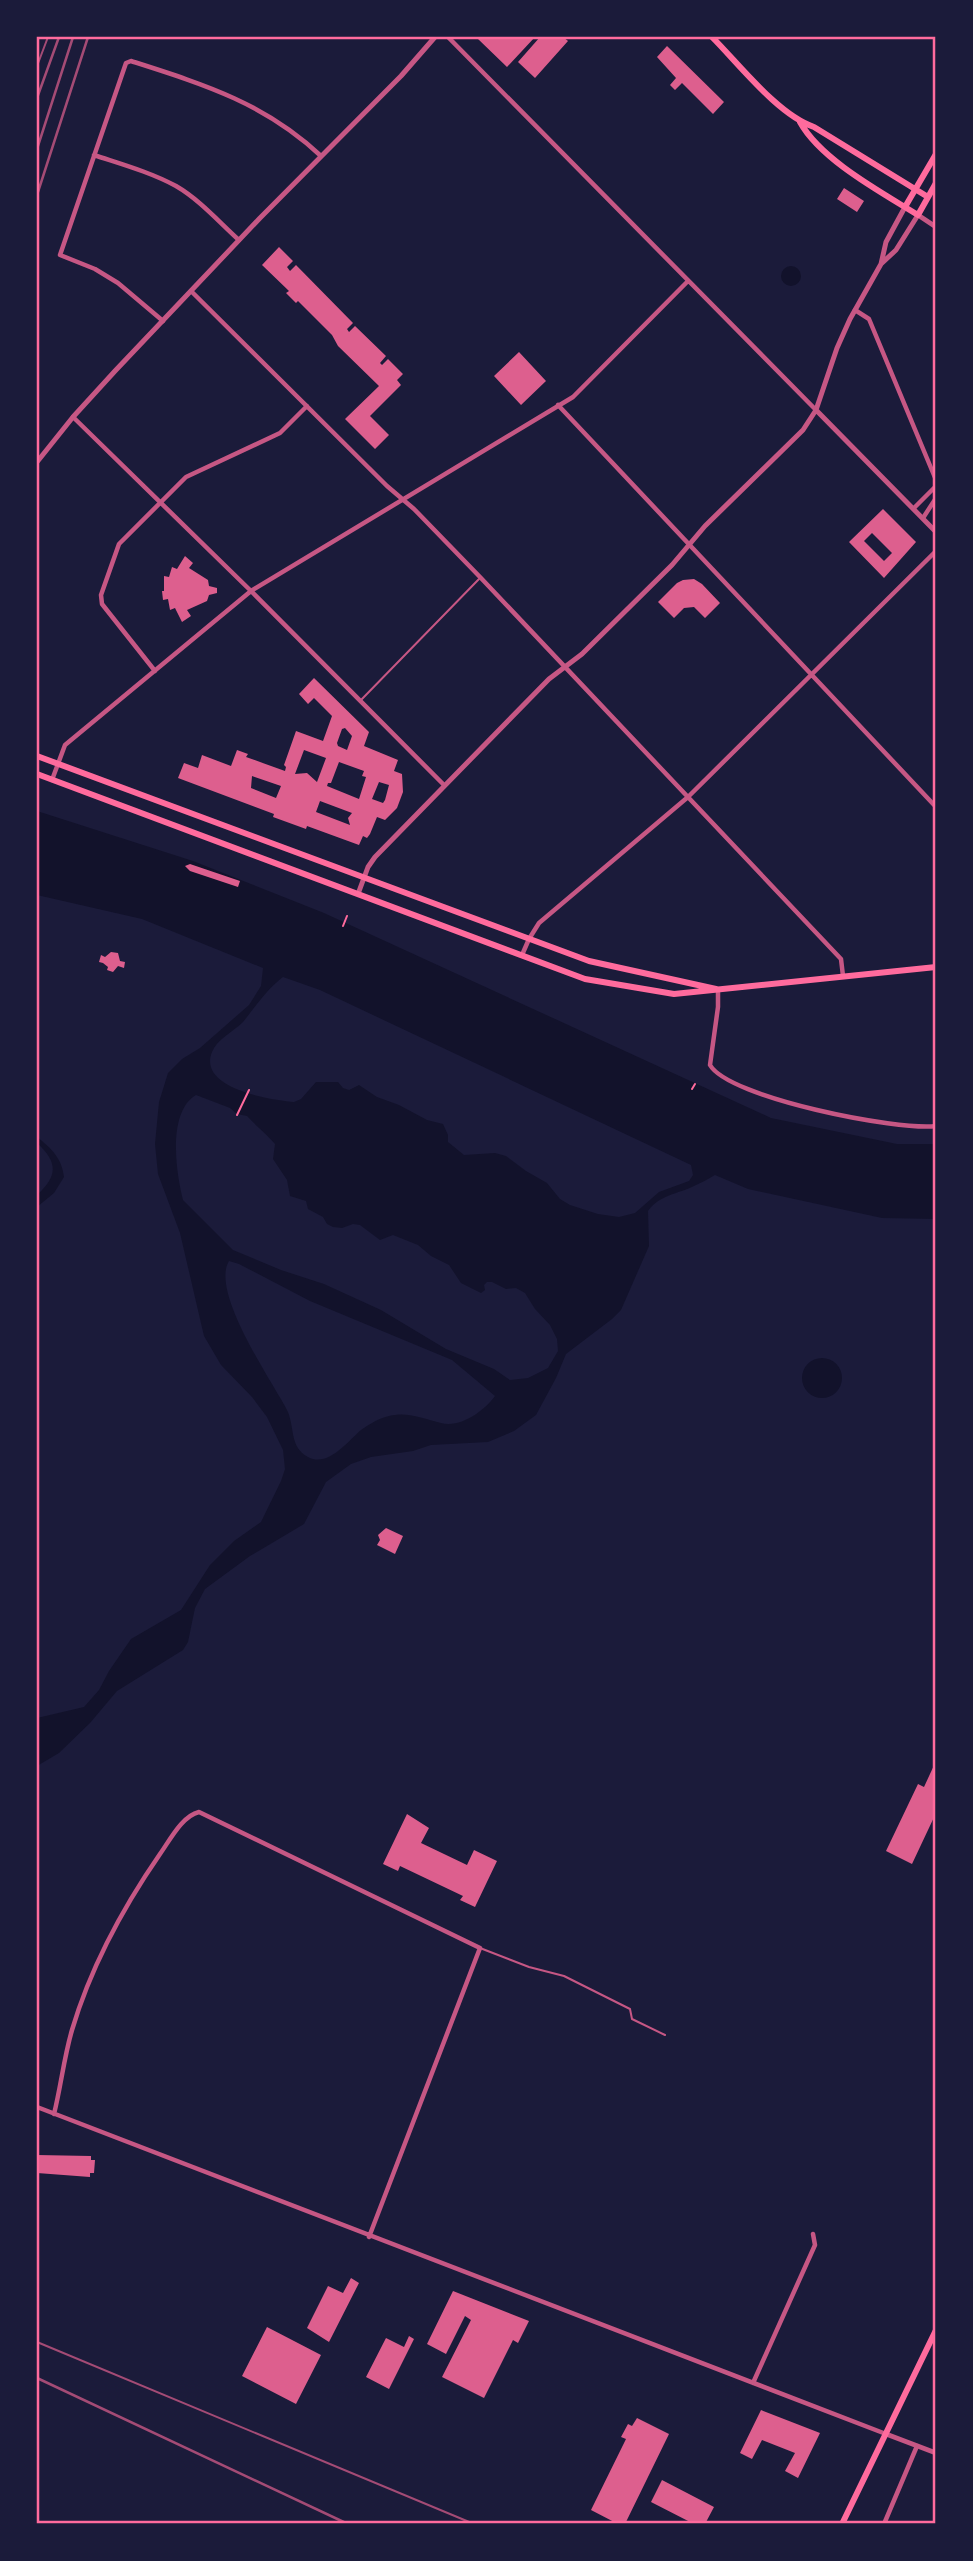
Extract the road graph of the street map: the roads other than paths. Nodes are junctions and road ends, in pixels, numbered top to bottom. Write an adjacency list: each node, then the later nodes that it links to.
1 (435, 37): 7 (street)
2 (448, 37): 16 (street)
3 (712, 37): 4 (main road)
4 (800, 122): 9 (main road); 11 (main road)
5 (936, 154): 9 (main road)
6 (94, 155): 7 (street); 14 (street); 19 (street)
7 (321, 156): 14 (street)
8 (936, 183): 10 (main road)
9 (915, 189): 10 (main road); 11 (main road)
10 (931, 200): 12 (main road)
11 (905, 207): 12 (main road); 15 (street)
12 (918, 215): 13 (street); 15 (street)
13 (936, 227)
14 (239, 240): 17 (street)
15 (881, 264): 18 (street)
16 (688, 281): 20 (street); 22 (street)
17 (191, 291): 19 (street); 21 (street)
18 (855, 310): 22 (street); 25 (street)
19 (163, 321): 23 (street)
20 (558, 405): 27 (street); 32 (street)
21 (307, 406): 27 (street); 28 (street)
22 (816, 410): 29 (street); 32 (street)
23 (73, 416): 24 (street); 28 (street)
24 (37, 462)
25 (936, 483): 29 (street)
26 (936, 498): 30 (street)
27 (403, 499): 34 (street); 35 (street)
28 (160, 502): 35 (street); 37 (street)
29 (914, 508): 30 (street)
30 (923, 518): 31 (street)
31 (936, 532)
32 (688, 545): 36 (street); 38 (street)
33 (936, 551): 38 (street)
34 (480, 577): 36 (street); 39 (lane)
35 (251, 591): 37 (street); 39 (street)
36 (564, 668): 44 (street); 45 (street)
37 (155, 671): 41 (street)
38 (812, 676): 45 (street); 46 (street)
39 (360, 701): 44 (street)
40 (37, 756): 41 (main road)
41 (58, 763): 43 (street); 47 (main road)
42 (37, 774): 43 (main road)
43 (52, 780): 48 (main road)
44 (444, 785): 47 (street)
45 (688, 797): 49 (street); 52 (street)
46 (936, 807)
47 (364, 877): 48 (street); 49 (main road)
48 (358, 894): 50 (main road)
49 (529, 939): 50 (street); 53 (main road)
50 (522, 955): 53 (main road)
51 (936, 967): 52 (main road)
52 (843, 975): 53 (main road)
53 (718, 989): 54 (street)
54 (936, 1126)
55 (480, 1948): 56 (lane); 58 (street); 60 (street)
56 (665, 2035)
57 (37, 2107): 58 (street)
58 (54, 2114): 60 (street)
59 (813, 2234): 62 (street)
60 (369, 2236): 62 (street)
61 (936, 2330): 63 (main road)
62 (753, 2383): 63 (street)
63 (886, 2434): 64 (street); 66 (main road)
64 (917, 2446): 65 (street); 67 (street)
65 (936, 2453)
66 (842, 2524)
67 (884, 2524)

